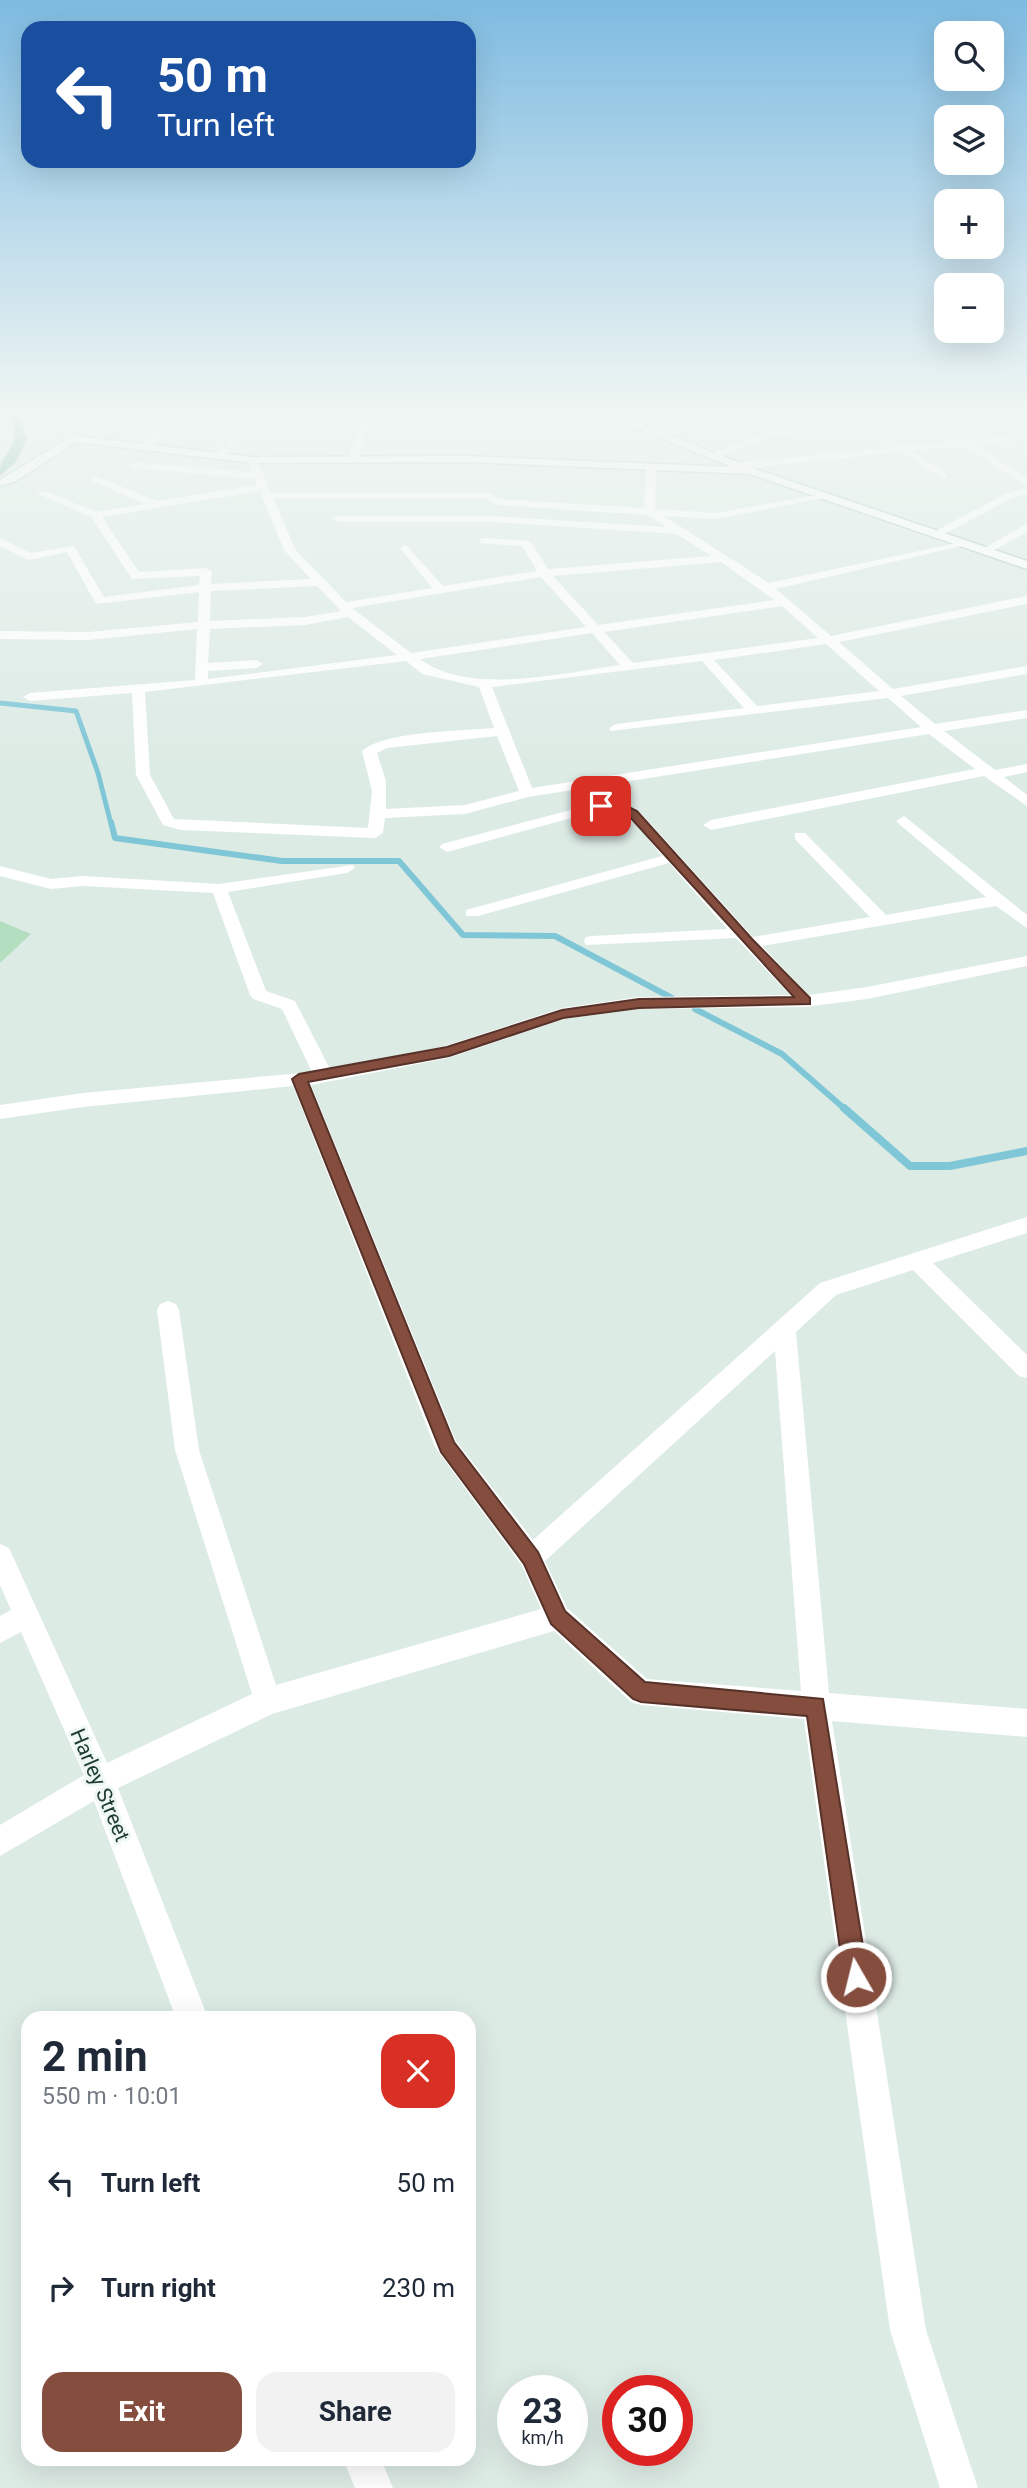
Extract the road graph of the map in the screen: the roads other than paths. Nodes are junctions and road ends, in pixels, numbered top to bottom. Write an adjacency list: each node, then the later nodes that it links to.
1 (105, 531): 18 (street)
2 (282, 531): 16 (street)
3 (682, 531): 13 (street)
4 (928, 531): 7 (street)
5 (942, 531): 7 (street)
6 (1020, 531): 12 (street)
7 (936, 534): 10 (street)
8 (0, 541): 18 (street)
9 (484, 541): 15 (street)
10 (962, 543): 12 (street); 17 (street)
11 (406, 548): 19 (street)
12 (985, 551): 14 (street)
13 (720, 559): 15 (street); 17 (street)
14 (1027, 565)
15 (544, 573): 19 (street); 24 (street)
16 (320, 582): 18 (street); 22 (street)
17 (767, 587): 21 (street)
18 (205, 588): 23 (street)
19 (440, 590): 22 (street)
20 (1027, 600): 26 (street)
21 (784, 602): 24 (street); 26 (street)
22 (346, 610): 23 (street); 27 (street)
23 (203, 625): 25 (street); 30 (street)
24 (592, 628): 27 (street); 31 (street)
25 (0, 635)
26 (830, 640): 28 (street); 36 (street)
27 (408, 657): 33 (street); 34 (street)
28 (705, 657): 31 (street); 38 (street)
29 (274, 662): 30 (street)
30 (202, 667): 33 (street)
31 (629, 667): 34 (street)
32 (1027, 670): 36 (street)
33 (201, 684): 35 (street)
34 (484, 684): 42 (street)
35 (138, 690): 37 (street); 47 (street)
36 (894, 693): 38 (street); 41 (street)
37 (30, 697)
38 (754, 711): 40 (street)
39 (1027, 714): 41 (street)
40 (616, 728)
41 (933, 730): 44 (street); 45 (street)
42 (504, 731): 45 (street); 47 (street)
43 (1027, 768): 44 (street)
44 (989, 773): 46 (street); 49 (street)
45 (527, 793): 47 (street)
46 (1027, 802)
47 (379, 814)
48 (904, 821): 56 (street)
49 (711, 825)
50 (800, 836): 58 (street)
51 (447, 848): 52 (street)
52 (671, 858): 57 (street); 60 (street)
53 (347, 868): 55 (street)
54 (0, 871): 55 (street)
55 (219, 889): 64 (street)
56 (1000, 900): 58 (street); 59 (street)
57 (472, 913)
58 (882, 920): 60 (street)
59 (1027, 923)
60 (744, 938): 61 (street); 63 (street)
61 (592, 941)
62 (1027, 961): 63 (street)
63 (805, 1001): 64 (street)
64 (311, 1078): 65 (street); 72 (street)
65 (0, 1112)
66 (1027, 1225): 67 (street)
67 (918, 1262): 69 (street); 70 (street)
68 (168, 1310): 76 (street)
69 (784, 1326): 72 (street); 77 (street)
70 (1027, 1368)
71 (0, 1556): 73 (street, Harley Street)
72 (531, 1558): 74 (street)
73 (26, 1616): 75 (street); 79 (street, Harley Street)
74 (558, 1617): 76 (street); 77 (street)
75 (0, 1630)
76 (268, 1701): 79 (street)
77 (816, 1706): 78 (street); 84 (street)
78 (1027, 1723)
79 (101, 1781): 80 (street); 81 (street, Harley Street)
80 (0, 1842)
81 (189, 2011)
82 (365, 2466): 83 (street)
83 (374, 2488)
84 (959, 2488)

